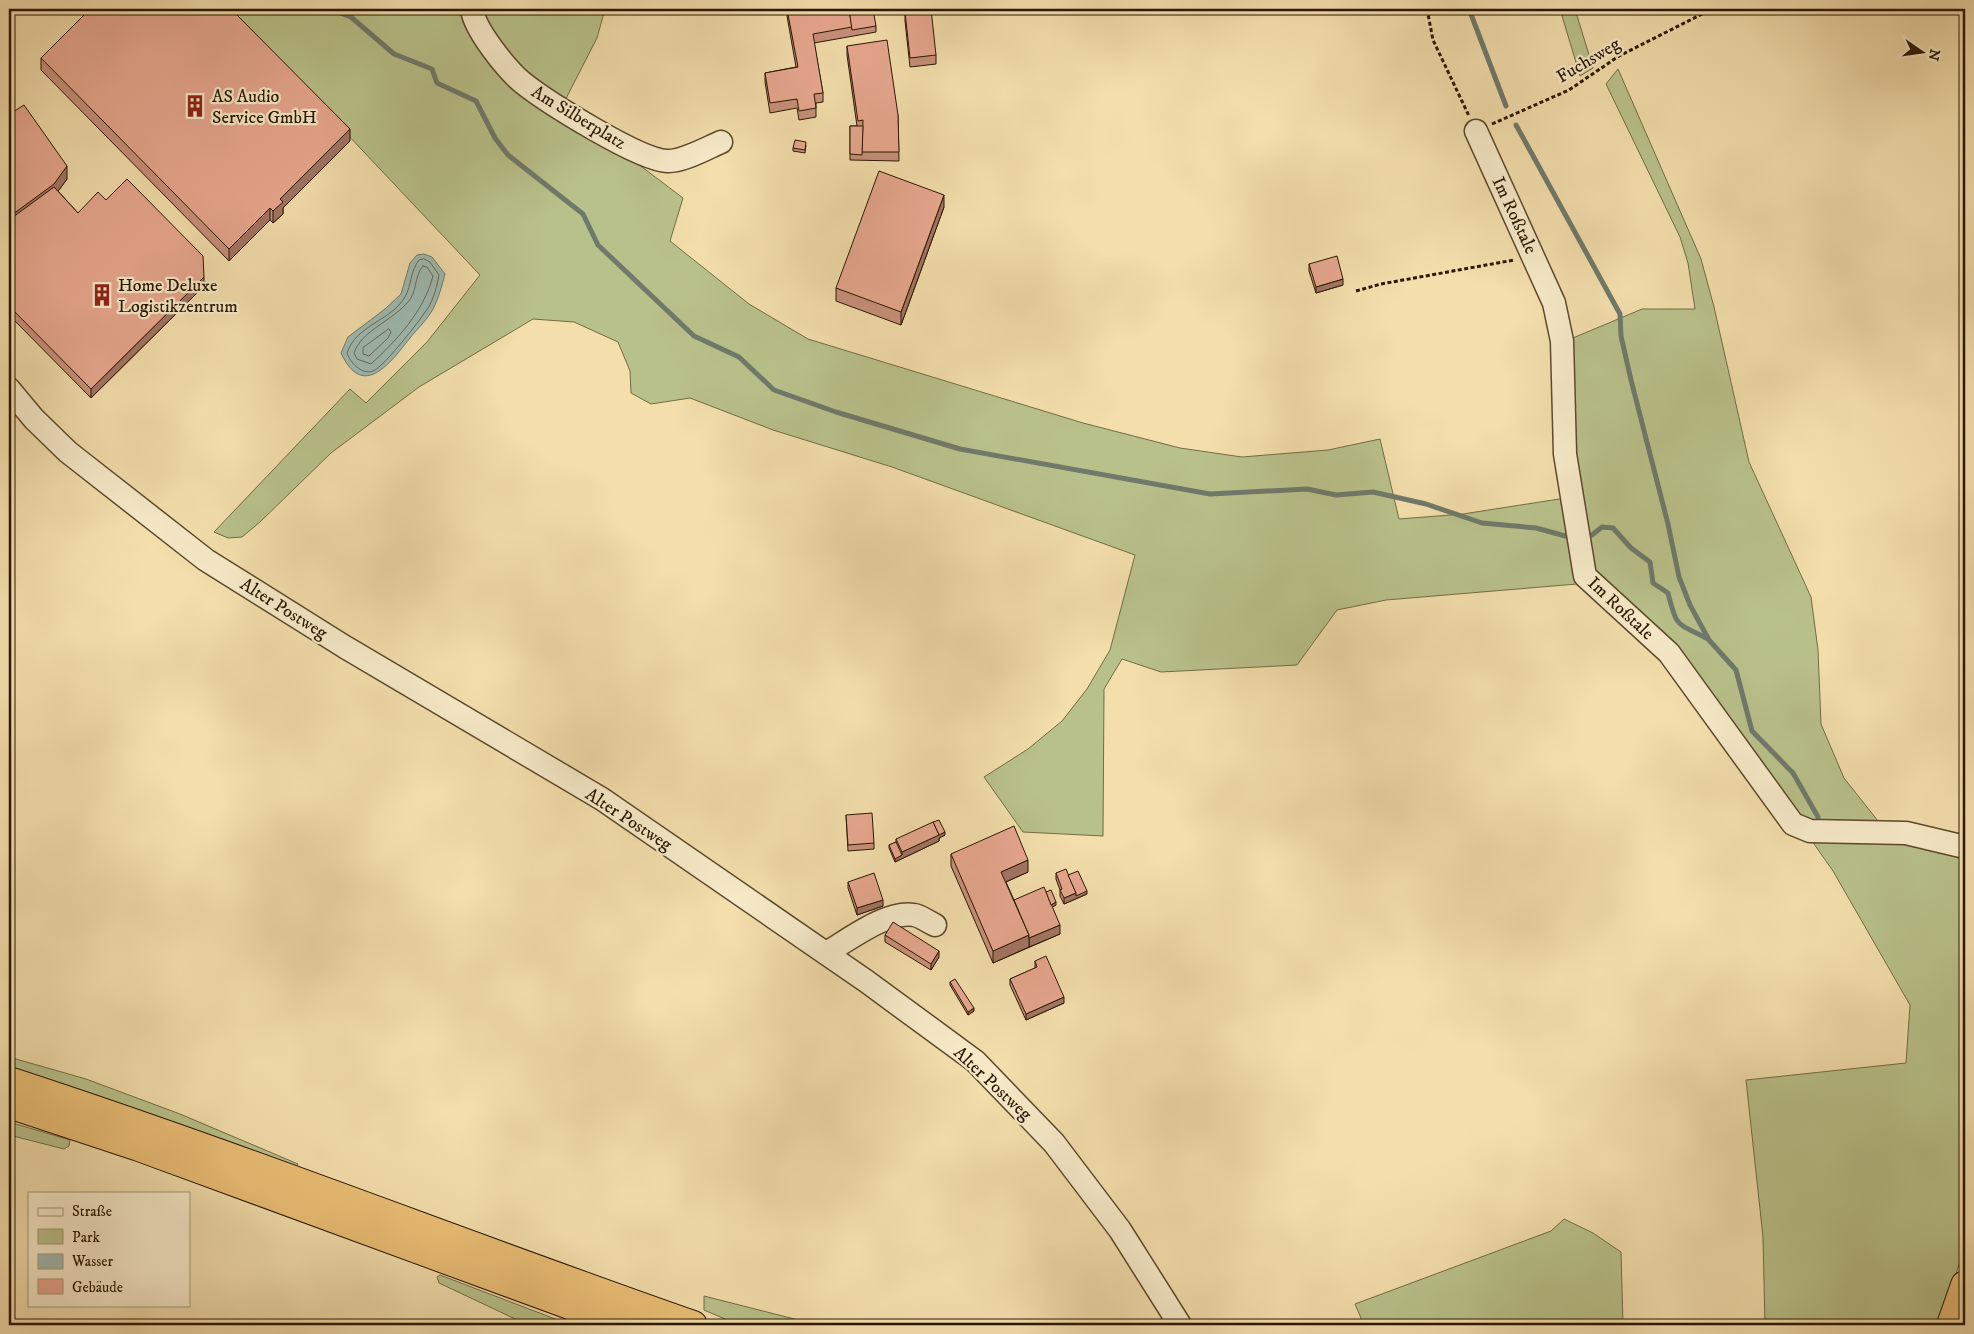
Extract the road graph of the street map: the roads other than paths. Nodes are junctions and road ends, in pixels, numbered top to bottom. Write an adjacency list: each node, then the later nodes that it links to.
1 (472, 9): 3 (street, Am Silberplatz)
2 (1476, 131): 5 (street, Im Roßtale)
3 (721, 142)
4 (9, 390): 7 (street, Alter Postweg)
5 (1965, 847)
6 (935, 925): 7 (street)
7 (826, 953): 13 (street, Alter Postweg)
8 (9, 1080): 12 (highway)
9 (9, 1104): 11 (highway)
10 (1965, 1285): 14 (highway)
11 (624, 1325)
12 (693, 1325)
13 (1180, 1325)
14 (1951, 1325)

